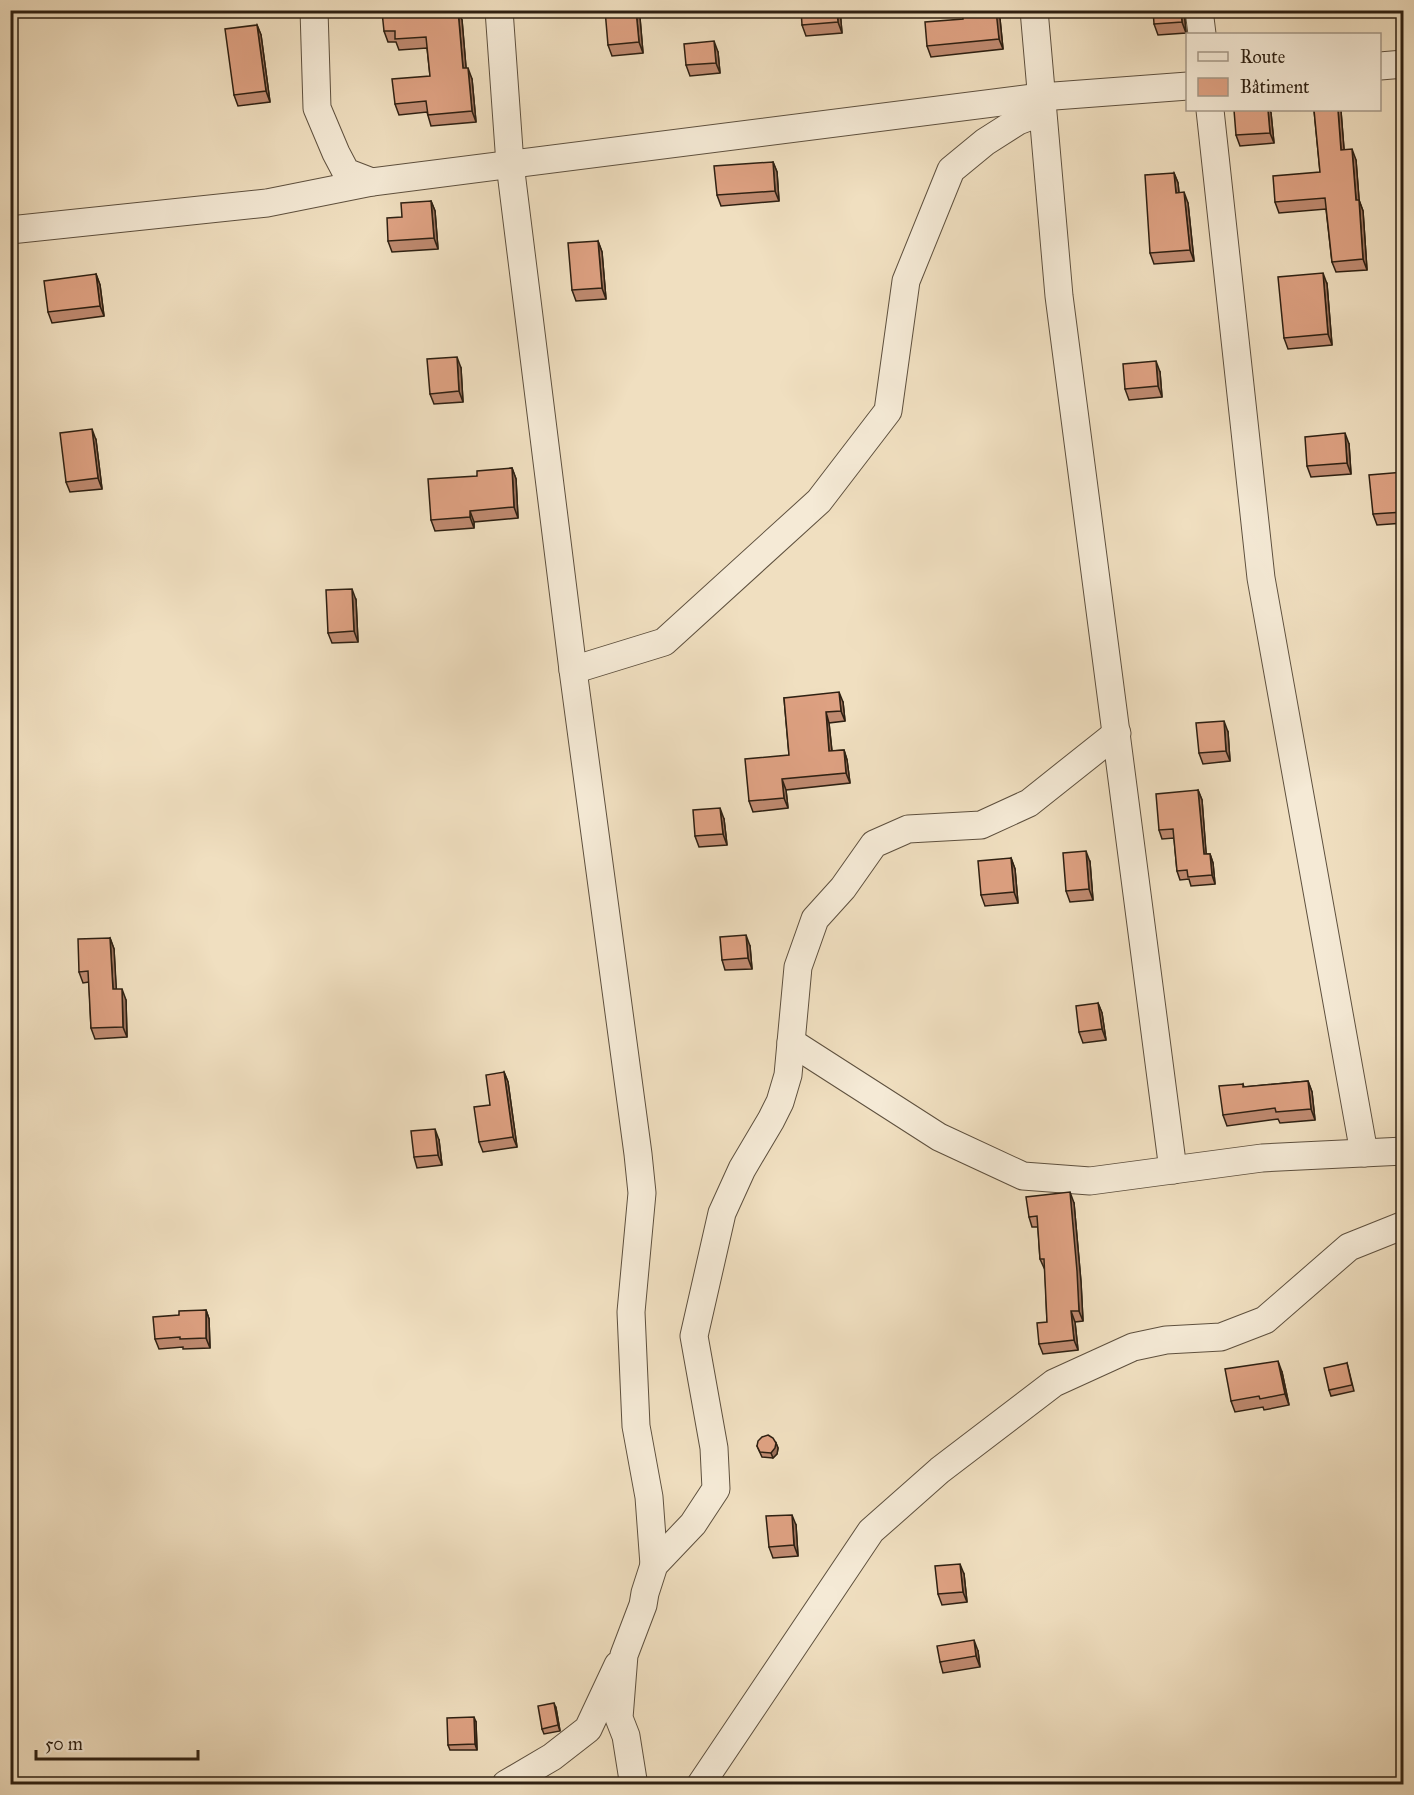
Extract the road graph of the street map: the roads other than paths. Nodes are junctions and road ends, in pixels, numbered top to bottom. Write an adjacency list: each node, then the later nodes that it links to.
1 (314, 10): 12 (street)
2 (499, 10): 11 (street)
3 (1034, 10): 9 (street)
4 (1199, 10): 5 (street)
5 (1202, 33)
6 (1404, 64): 7 (street)
7 (1381, 66)
8 (1186, 86): 9 (street)
9 (1041, 104): 11 (street); 14 (street); 15 (street)
10 (1210, 111): 18 (street)
11 (510, 164): 12 (street); 14 (street)
12 (372, 182): 13 (street)
13 (10, 230)
14 (573, 670): 21 (street)
15 (1117, 733): 16 (street); 19 (street)
16 (791, 1042): 19 (street); 21 (street)
17 (1404, 1151): 18 (street)
18 (1364, 1153): 19 (street)
19 (1173, 1170)
20 (1404, 1225): 25 (street)
21 (654, 1565): 22 (street)
22 (624, 1655): 23 (street); 24 (street)
23 (506, 1785)
24 (631, 1785)
25 (701, 1785)

